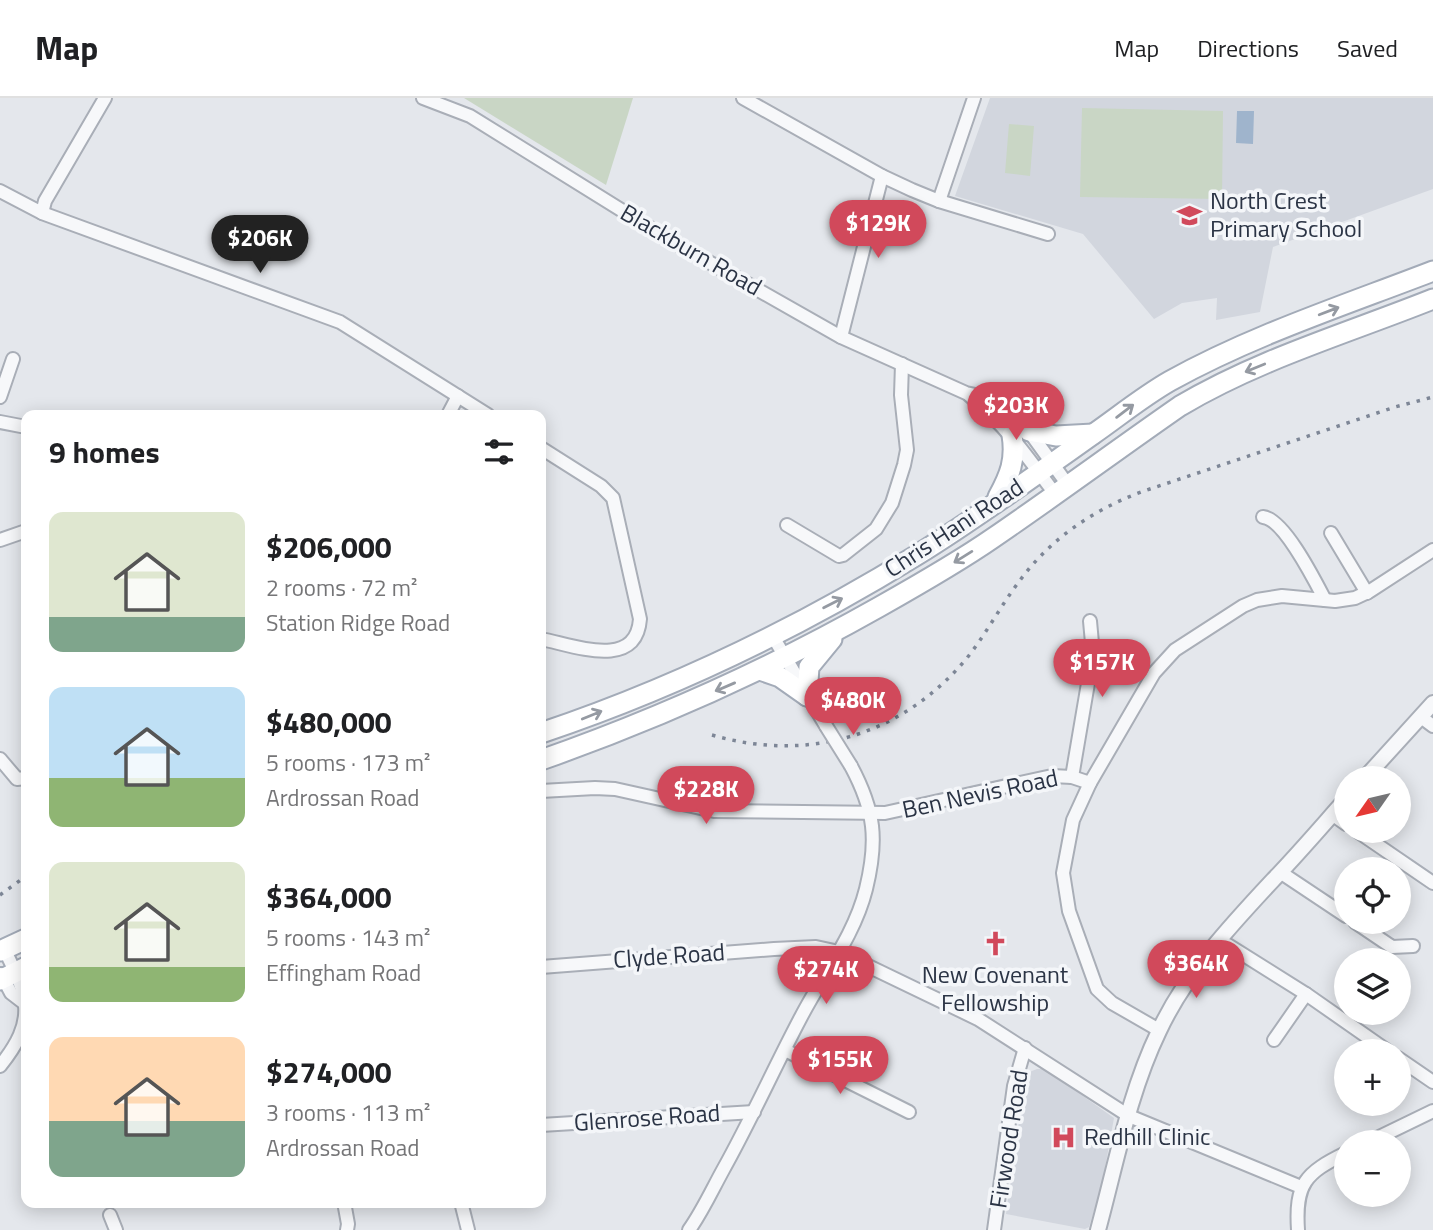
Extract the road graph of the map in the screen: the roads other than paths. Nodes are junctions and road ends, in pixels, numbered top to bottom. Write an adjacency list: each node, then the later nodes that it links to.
1 (105, 98): 8 (street)
2 (423, 98): 12 (street, Blackburn Road)
3 (743, 98): 5 (street)
4 (974, 98): 7 (street)
5 (882, 176): 7 (street); 12 (street)
6 (0, 191): 8 (street)
7 (939, 201): 9 (street)
8 (42, 213): 15 (street)
9 (1048, 234)
10 (1433, 271): 22 (main road, Chris Hani Road, one-way to 10)
11 (1433, 299): 25 (main road, Chris Hani Road, one-way to 25)
12 (841, 337): 14 (street, Blackburn Road)
13 (13, 359): 16 (street)
14 (902, 363): 21 (street, Blackburn Road); 28 (street)
15 (458, 396): 17 (street); 18 (street)
16 (0, 397)
17 (451, 410)
18 (480, 410)
19 (0, 422): 20 (street)
20 (21, 426)
21 (1021, 433): 22 (main road); 24 (street, Blackburn Road); 26 (main road)
22 (1093, 435): 24 (main road, Chris Hani Road)
23 (546, 451): 38 (street)
24 (1045, 467): 25 (street, Blackburn Road); 26 (main road, Chris Hani Road)
25 (1061, 490): 36 (main road, Chris Hani Road, one-way to 36)
26 (996, 501): 37 (main road, Chris Hani Road, one-way to 26)
27 (1263, 517): 34 (street)
28 (786, 525)
29 (21, 533): 31 (street)
30 (1331, 533): 33 (street)
31 (0, 540)
32 (1433, 550): 33 (street)
33 (1367, 593): 34 (street)
34 (1325, 600): 51 (street)
35 (1090, 621): 49 (street)
36 (842, 628): 39 (main road, Chris Hani Road); 41 (main road)
37 (772, 635): 39 (street); 45 (main road, Chris Hani Road, one-way to 37)
38 (546, 640)
39 (785, 658): 40 (main road, Chris Hani Road); 41 (street)
40 (760, 670): 41 (main road); 47 (main road, Chris Hani Road, one-way to 47)
41 (807, 696): 53 (street, bridge)
42 (1433, 703): 43 (street)
43 (1421, 717): 44 (street); 48 (street)
44 (1433, 726)
45 (546, 731)
46 (0, 759): 50 (street)
47 (546, 759)
48 (1376, 766)
49 (1072, 776): 51 (street, Ben Nevis Road); 53 (street, Ben Nevis Road)
50 (21, 780)
51 (1090, 783): 68 (street, Ben Nevis Road)
52 (546, 792): 53 (street, Ben Nevis Road)
53 (872, 813): 64 (street)
54 (1332, 814): 56 (street)
55 (1376, 844): 57 (street)
56 (1280, 872): 58 (street); 68 (street)
57 (1433, 883)
58 (1334, 908)
59 (1373, 934): 62 (street)
60 (21, 941): 63 (main road)
61 (1228, 945): 67 (street)
62 (1413, 946)
63 (2, 950): 66 (street)
64 (839, 952): 65 (street, Clyde Road); 72 (street, Clyde Road); 73 (street)
65 (546, 967)
66 (9, 974)
67 (1306, 994): 70 (street); 71 (street)
68 (1159, 1030): 80 (street)
69 (21, 1035): 74 (street)
70 (1370, 1039)
71 (1274, 1040)
72 (1024, 1048): 80 (street, Clyde Road); 92 (street, Firwood Road)
73 (785, 1050): 78 (street); 79 (street)
74 (0, 1066)
75 (1411, 1067): 76 (street)
76 (1433, 1082)
77 (1433, 1111): 82 (street)
78 (754, 1112): 81 (street, Glenrose Road); 91 (street)
79 (909, 1112)
80 (1129, 1116): 84 (street, Clyde Road); 93 (street)
81 (546, 1125)
82 (1394, 1130)
83 (1334, 1159): 84 (street)
84 (1301, 1187): 94 (street)
85 (345, 1208): 89 (street)
86 (462, 1208): 90 (street)
87 (110, 1215): 88 (street)
88 (116, 1230)
89 (347, 1230)
90 (468, 1230)
91 (688, 1230)
92 (994, 1230)
93 (1098, 1230)
94 (1298, 1230)

